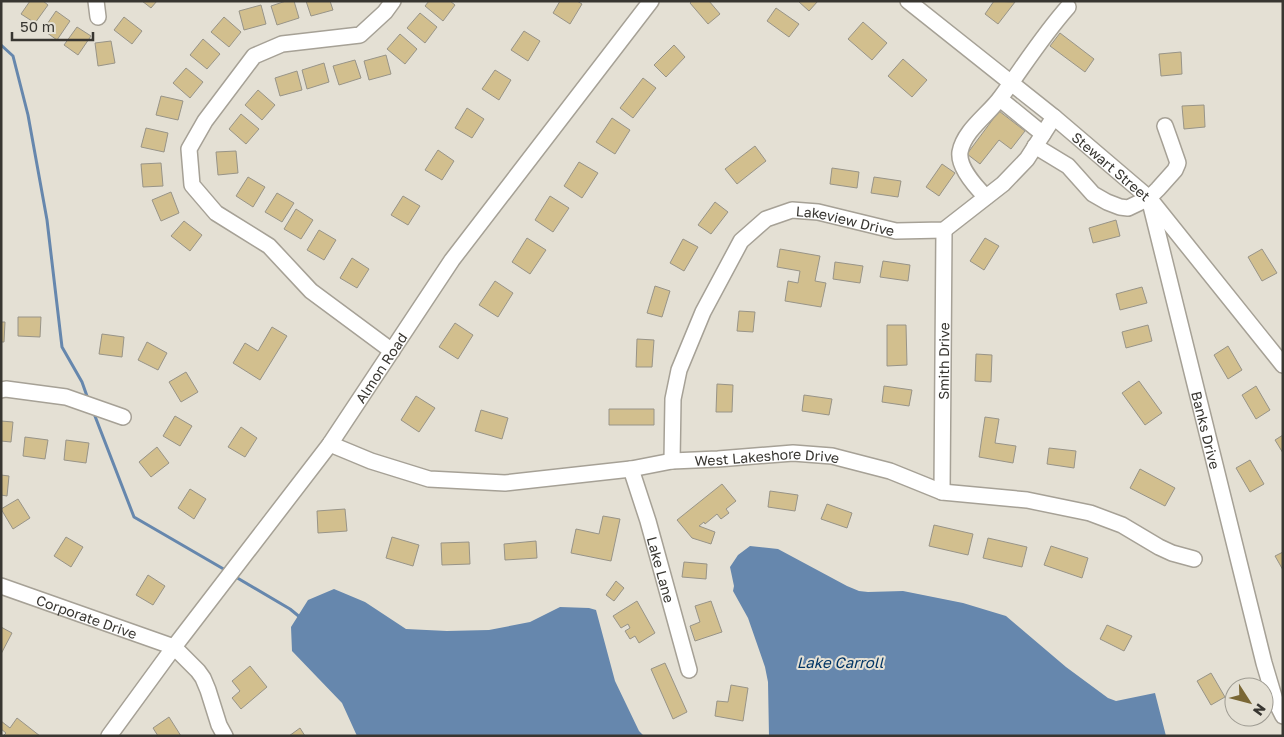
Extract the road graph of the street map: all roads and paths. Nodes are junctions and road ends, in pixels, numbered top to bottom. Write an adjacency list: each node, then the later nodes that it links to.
1 (96, 1): 6 (street)
2 (393, 1): 15 (street)
3 (651, 1): 15 (street, Almon Road)
4 (908, 1): 7 (street, Stewart Street)
5 (1068, 7): 7 (street)
6 (98, 17)
7 (1011, 83): 8 (street); 9 (street, Stewart Street)
8 (1000, 99): 11 (street); 12 (street)
9 (1054, 117): 11 (street); 13 (street, Stewart Street)
10 (1165, 126): 13 (street)
11 (1039, 140): 12 (street); 13 (street)
12 (986, 197): 14 (street)
13 (1149, 198): 16 (street, Stewart Street); 27 (street, Banks Drive)
14 (944, 230): 20 (street, Lakeview Drive); 22 (street, Smith Drive)
15 (392, 350): 19 (street, Almon Road)
16 (1283, 365)
17 (1, 390): 18 (street)
18 (123, 417)
19 (330, 444): 21 (street, West Lakeshore Drive); 25 (street, Almon Road)
20 (672, 461): 21 (street, West Lakeshore Drive); 22 (street, West Lakeshore Drive)
21 (631, 469): 26 (street, Lake Lane)
22 (942, 492): 23 (street, West Lakeshore Drive)
23 (1194, 559)
24 (1, 586): 25 (street, Corporate Drive)
25 (174, 647): 28 (street, Almon Road); 29 (street)
26 (689, 670)
27 (1283, 716)
28 (109, 736)
29 (224, 736)

